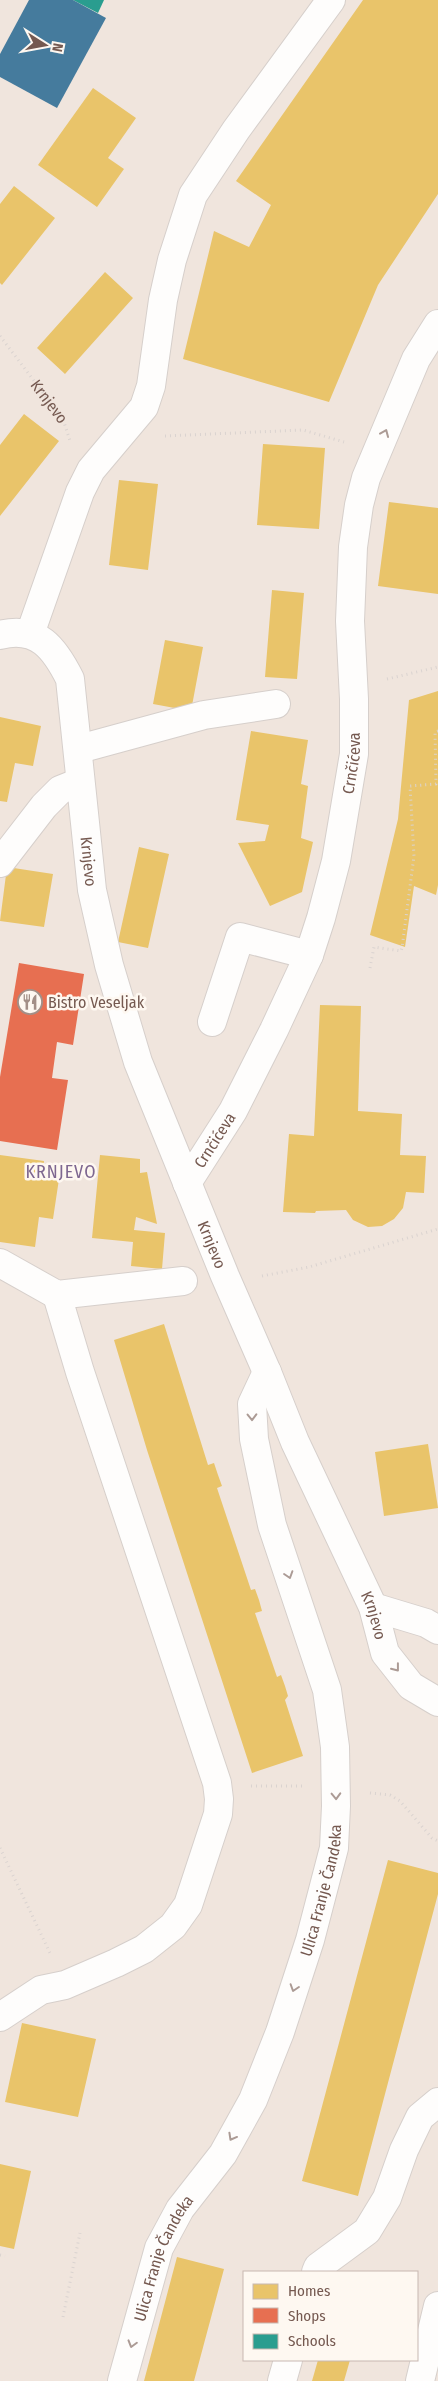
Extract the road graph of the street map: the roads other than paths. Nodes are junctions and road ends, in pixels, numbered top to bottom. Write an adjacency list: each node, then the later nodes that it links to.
1 (331, 0): 3 (street)
2 (438, 324): 9 (street, Crnčićeva, one-way to 2)
3 (30, 634): 4 (street); 6 (street, Krnjevo)
4 (0, 635)
5 (276, 704): 6 (street)
6 (79, 749): 7 (street, Krnjevo)
7 (80, 782): 8 (street); 11 (street, Krnjevo)
8 (0, 863)
9 (309, 955): 10 (street); 11 (street, Crnčićeva)
10 (212, 1022)
11 (187, 1183): 15 (street, Krnjevo)
12 (0, 1263): 14 (street)
13 (183, 1281): 14 (street)
14 (57, 1295): 19 (street)
15 (267, 1372): 16 (street, Krnjevo); 24 (street, Ulica Franje Čandeka, one-way to 24)
16 (373, 1607): 17 (street); 18 (street, Krnjevo, one-way to 18)
17 (434, 1622)
18 (438, 1702)
19 (0, 2017)
20 (438, 2102): 21 (street)
21 (316, 2271)
22 (438, 2306): 26 (street)
23 (288, 2361): 25 (street)
24 (122, 2381)
25 (282, 2381)
26 (420, 2381)

